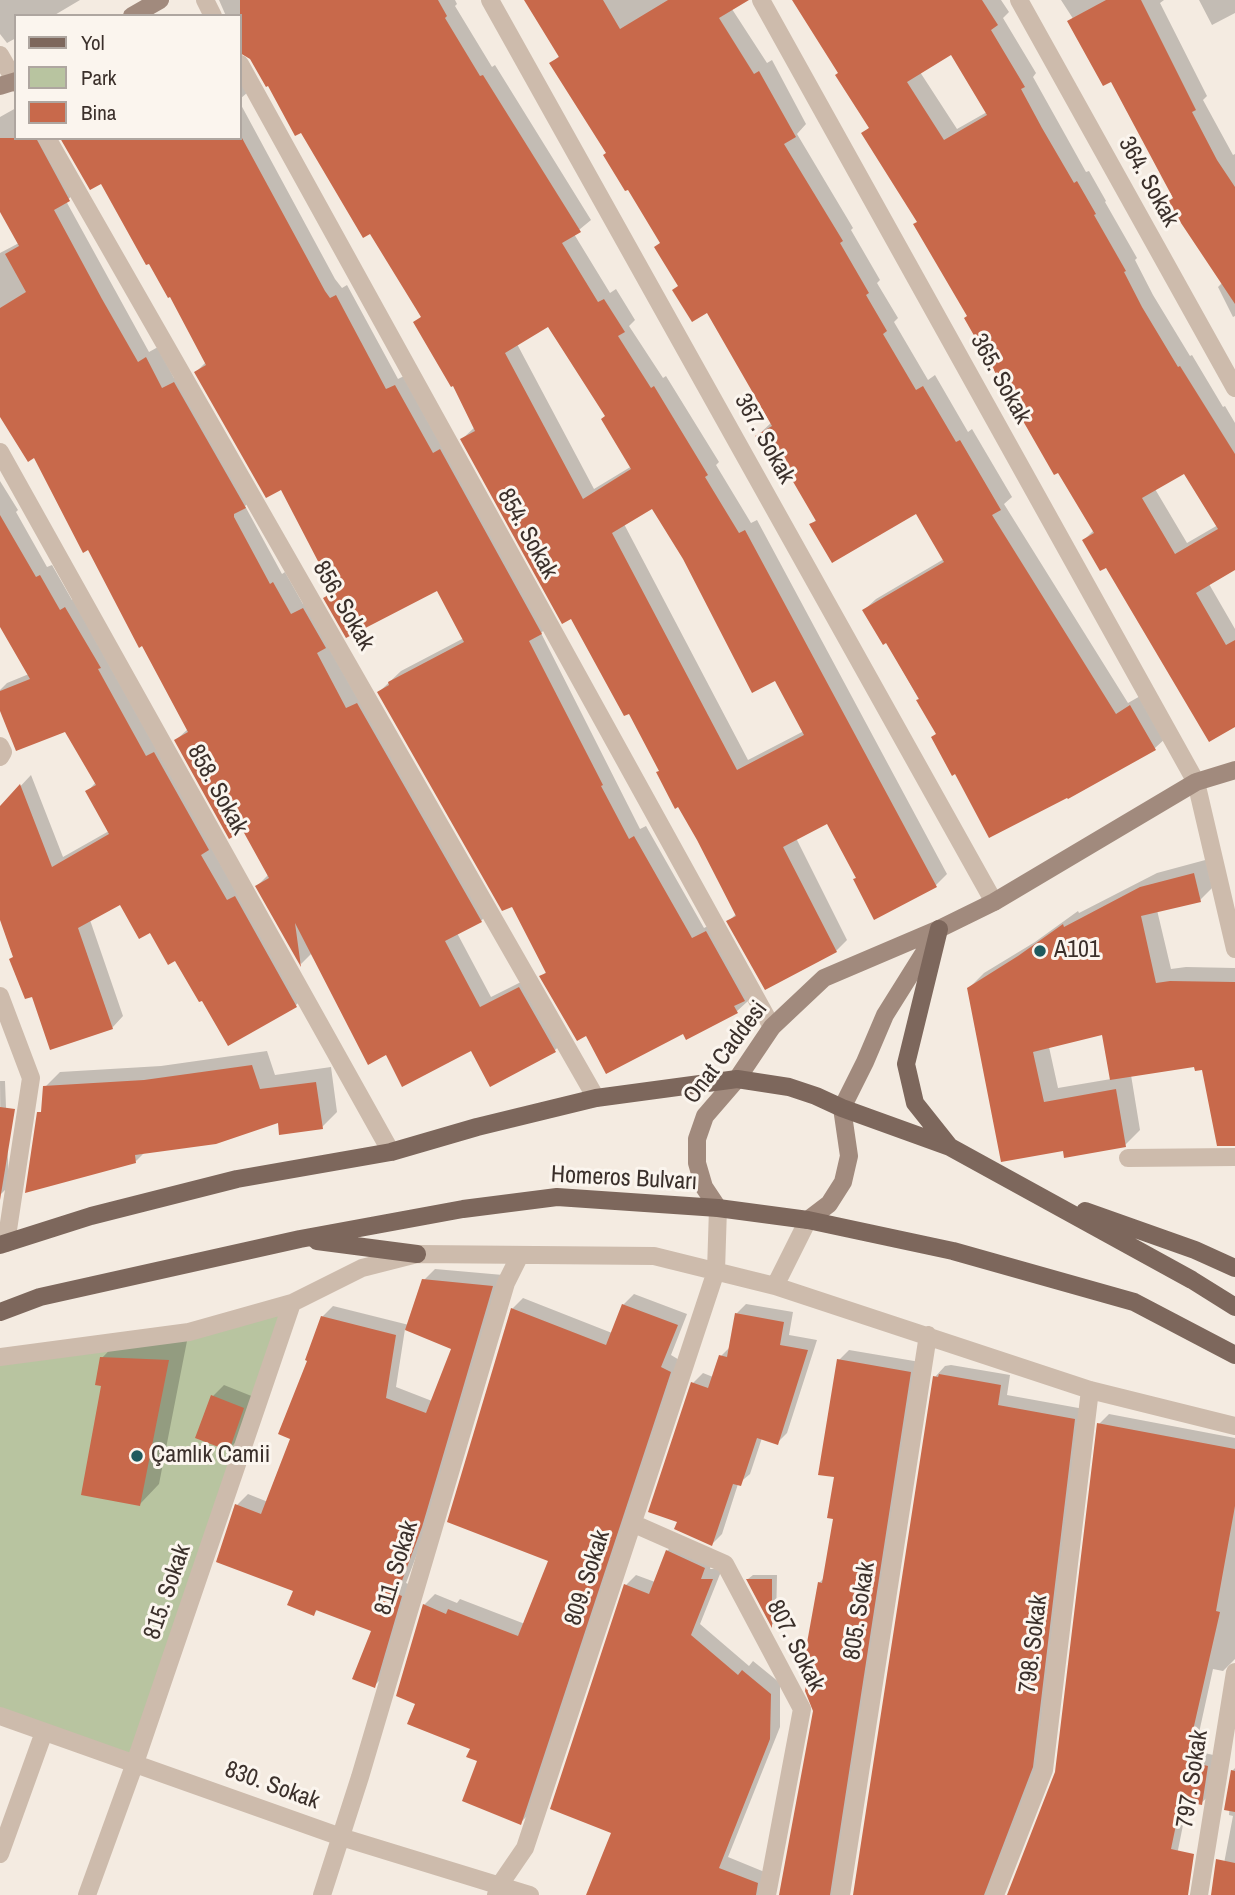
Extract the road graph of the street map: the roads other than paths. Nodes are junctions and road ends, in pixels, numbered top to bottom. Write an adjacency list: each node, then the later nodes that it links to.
1 (160, 0): 5 (main road)
2 (490, 0): 16 (street, 367. Sokak)
3 (761, 0): 15 (street, 365. Sokak)
4 (1019, 0): 10 (street, 364. Sokak)
5 (136, 14)
6 (0, 55): 8 (street)
7 (242, 68): 20 (street, 854. Sokak)
8 (14, 80)
9 (48, 140): 22 (street, 856. Sokak)
10 (1235, 388)
11 (0, 452): 25 (street, 858. Sokak)
12 (0, 746): 13 (street)
13 (0, 757)
14 (1235, 770): 15 (main road, Onat Caddesi)
15 (1196, 782): 16 (main road, Onat Caddesi); 18 (street, 365. Sokak)
16 (994, 902): 17 (main road, Onat Caddesi)
17 (939, 929): 20 (main road, Onat Caddesi); 23 (main road); 24 (main road)
18 (1235, 949)
19 (0, 996): 32 (street)
20 (772, 1027): 21 (main road, Onat Caddesi)
21 (737, 1079): 22 (main road); 23 (main road); 29 (main road, Onat Caddesi)
22 (596, 1098): 25 (main road)
23 (842, 1108): 24 (main road); 30 (main road)
24 (950, 1147): 28 (main road)
25 (391, 1152): 32 (main road)
26 (1235, 1157): 27 (street)
27 (1128, 1158)
28 (1034, 1194): 35 (main road); 39 (main road)
29 (718, 1208): 30 (main road, Homeros Bulvarı); 31 (main road, Homeros Bulvarı); 36 (street, 809. Sokak)
30 (808, 1220): 37 (street); 42 (main road, Homeros Bulvarı)
31 (300, 1239): 33 (main road); 40 (main road, Homeros Bulvarı)
32 (3, 1244)
33 (417, 1254): 34 (street); 38 (street)
34 (520, 1255): 36 (street); 51 (street, 811. Sokak)
35 (1235, 1268)
36 (716, 1271): 37 (street); 46 (street, 809. Sokak)
37 (775, 1286): 41 (street)
38 (292, 1303): 43 (street); 50 (street, 815. Sokak)
39 (1235, 1307)
40 (0, 1312)
41 (928, 1335): 44 (street); 58 (street, 805. Sokak)
42 (1235, 1355)
43 (0, 1357)
44 (1090, 1390): 45 (street); 59 (street, 798. Sokak)
45 (1235, 1426)
46 (632, 1523): 53 (street, 809. Sokak); 57 (street, 807. Sokak)
47 (1235, 1672): 60 (street, 797. Sokak)
48 (0, 1716): 49 (street, 830. Sokak)
49 (44, 1732): 50 (street, 830. Sokak); 52 (street)
50 (135, 1763): 51 (street, 830. Sokak); 54 (street, 815. Sokak)
51 (341, 1837): 53 (street, 830. Sokak); 55 (street, 811. Sokak)
52 (0, 1854)
53 (498, 1891): 56 (street, 830. Sokak)
54 (87, 1895)
55 (322, 1895)
56 (530, 1895)
57 (767, 1895)
58 (841, 1895)
59 (995, 1895)
60 (1199, 1895)

